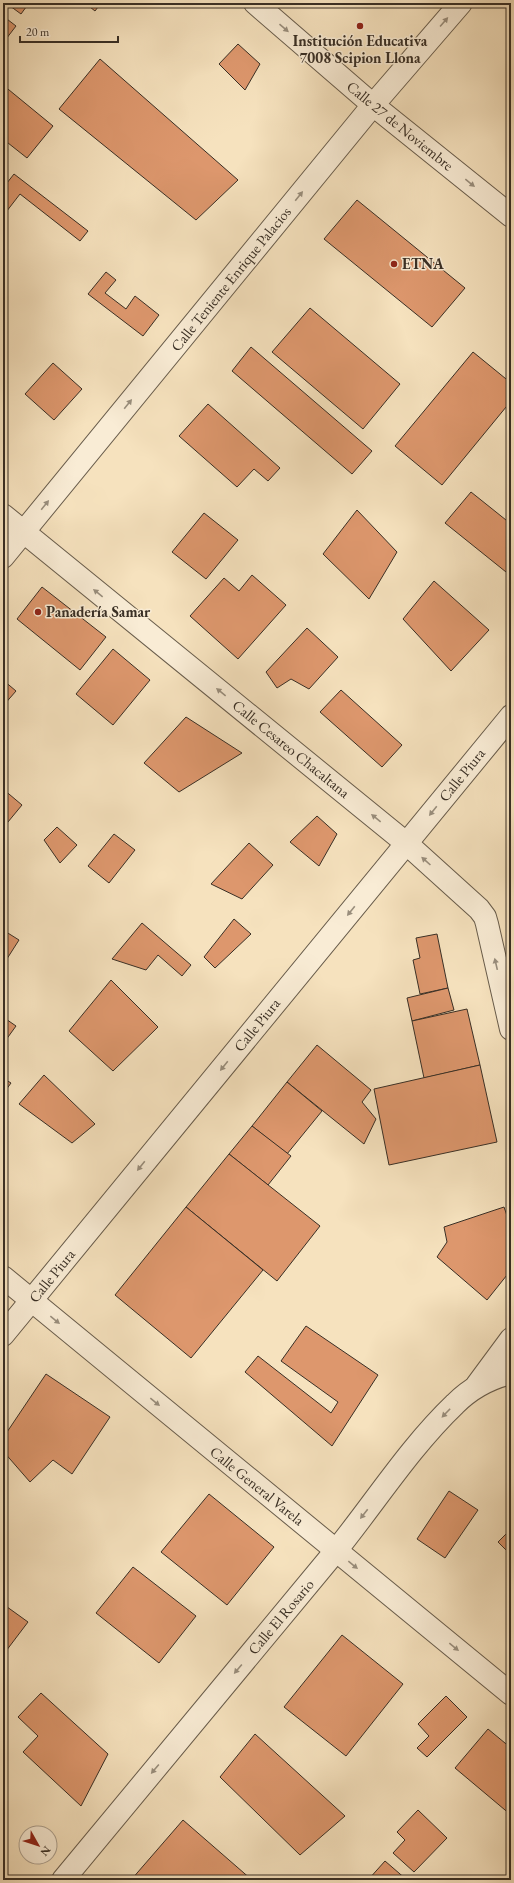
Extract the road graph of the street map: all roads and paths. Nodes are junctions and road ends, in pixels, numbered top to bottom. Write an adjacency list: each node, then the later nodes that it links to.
1 (255, 3): 3 (street, Calle 27 de Noviembre, one-way to 3)
2 (461, 3): 3 (street, Calle Teniente Enrique Palacios, one-way to 2)
3 (373, 105): 4 (street, Calle 27 de Noviembre, one-way to 4); 6 (street, Calle Teniente Enrique Palacios, one-way to 3)
4 (511, 216)
5 (3, 515): 6 (street, Calle Cesareo Chacaltana)
6 (24, 532): 7 (street, Calle Teniente Enrique Palacios); 9 (street, Calle Cesareo Chacaltana, one-way to 6)
7 (3, 557)
8 (511, 716): 9 (street, Calle Piura, one-way to 9)
9 (406, 843): 10 (street, Calle Cesareo Chacaltana, one-way to 9); 12 (street, Calle Piura, one-way to 12)
10 (511, 1029)
11 (3, 1277): 12 (street, Calle General Varela)
12 (32, 1301): 13 (street, Calle Piura); 17 (street, Calle General Varela, one-way to 17)
13 (3, 1335)
14 (511, 1339): 16 (street)
15 (511, 1373): 16 (street, Calle El Rosario)
16 (475, 1387): 17 (street, Calle El Rosario, one-way to 17)
17 (336, 1550): 18 (street, Calle General Varela, one-way to 18); 19 (street, Calle El Rosario, one-way to 19)
18 (511, 1694)
19 (63, 1880)

